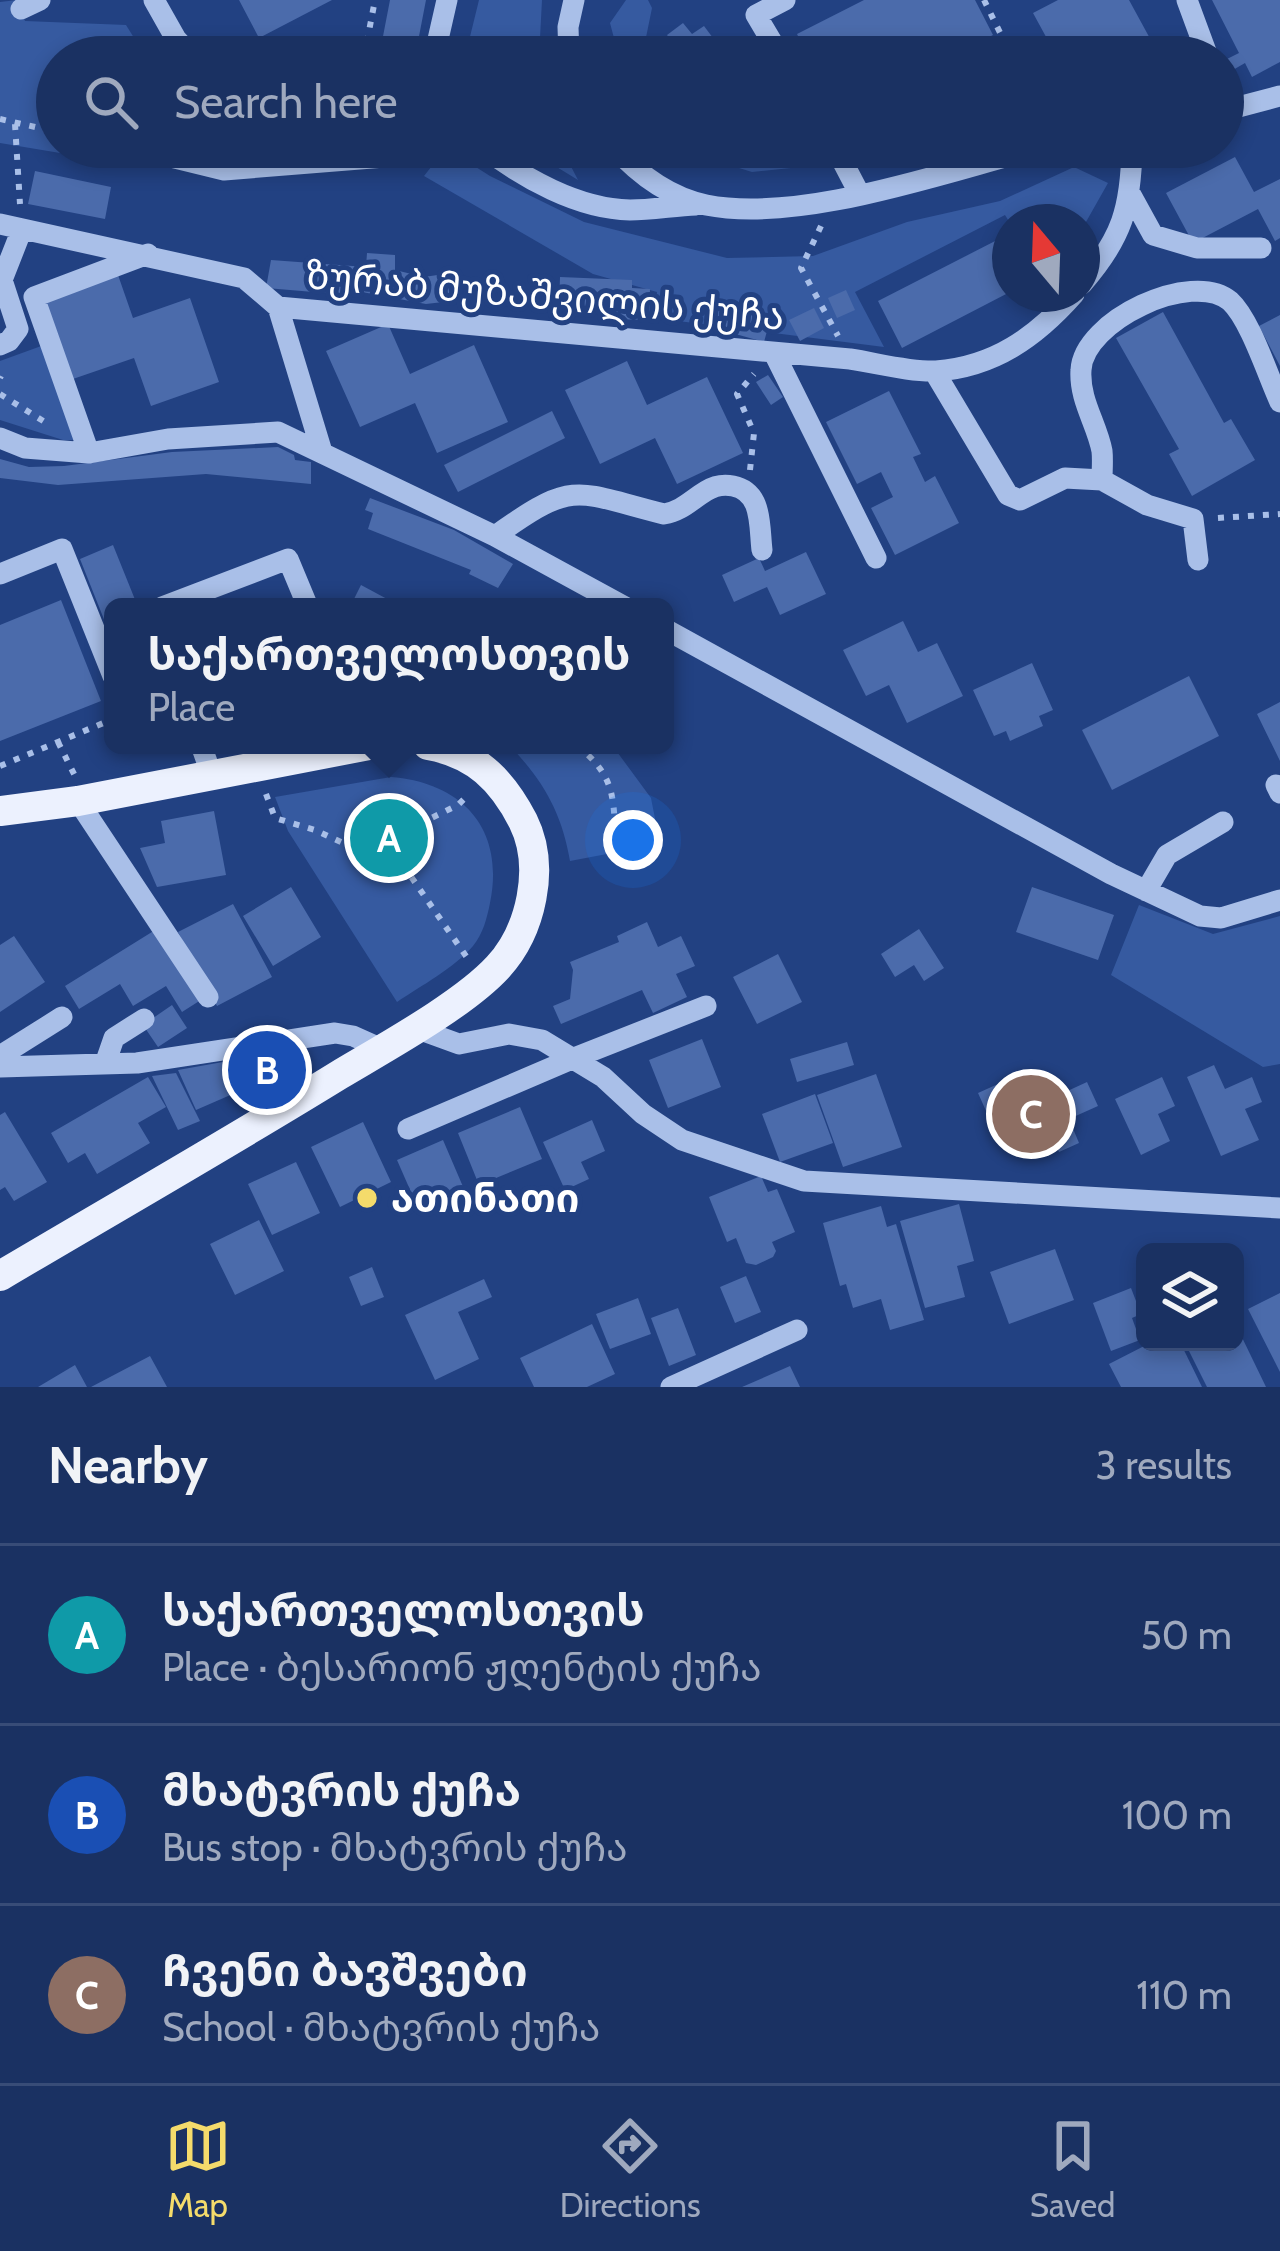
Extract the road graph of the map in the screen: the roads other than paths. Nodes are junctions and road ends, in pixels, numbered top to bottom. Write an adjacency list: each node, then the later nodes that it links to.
1 (154, 0): 6 (street)
2 (447, 0): 7 (street)
3 (574, 0): 8 (street)
4 (784, 0): 9 (street)
5 (1187, 0): 10 (street)
6 (174, 36)
7 (439, 36)
8 (568, 36)
9 (768, 36)
10 (1200, 36)
11 (1280, 96): 12 (street)
12 (1244, 105)
13 (216, 168): 14 (street)
14 (248, 168)
15 (512, 168): 22 (street)
16 (636, 168): 22 (street)
17 (846, 168): 20 (street)
18 (958, 168): 20 (street)
19 (1132, 168): 21 (street)
20 (859, 193): 22 (street)
21 (1131, 195): 24 (street); 26 (street)
22 (703, 204)
23 (11, 227): 25 (street, ზურაბ მუზაშვილის ქუჩა); 29 (street)
24 (1261, 248)
25 (148, 254): 27 (street, ზურაბ მუზაშვილის ქუჩა); 35 (street)
26 (1100, 264)
27 (278, 307): 30 (street, ზურაბ მუზაშვილის ქუჩა); 34 (street)
28 (1057, 312): 31 (street, ზურაბ მუზაშვილის ქუჩა)
29 (0, 345)
30 (774, 353): 31 (street, ზურაბ მუზაშვილის ქუჩა); 39 (street)
31 (934, 371): 36 (street)
32 (1280, 402): 36 (street)
33 (0, 438): 35 (street)
34 (322, 452): 35 (street); 37 (street)
35 (81, 453)
36 (1102, 479): 40 (street)
37 (495, 536): 38 (street); 44 (street)
38 (762, 550)
39 (876, 558)
40 (1198, 560)
41 (0, 574): 46 (street)
42 (186, 598): 43 (street)
43 (304, 598)
44 (609, 598)
45 (674, 634): 54 (street)
46 (104, 654)
47 (204, 754): 50 (street)
48 (323, 754): 50 (main road)
49 (456, 754): 60 (main road)
50 (212, 776): 51 (main road)
51 (79, 801): 52 (main road); 56 (street)
52 (0, 811)
53 (1223, 822): 54 (street)
54 (1146, 891): 55 (street)
55 (1280, 900)
56 (208, 997)
57 (706, 1006): 63 (street)
58 (62, 1017): 62 (street)
59 (144, 1019): 64 (street)
60 (415, 1028): 61 (main road); 63 (street)
61 (382, 1049): 64 (street); 68 (main road)
62 (0, 1056)
63 (574, 1058): 66 (street); 67 (street)
64 (105, 1064): 65 (street)
65 (0, 1067)
66 (408, 1130)
67 (1280, 1208)
68 (0, 1276)
69 (797, 1330): 70 (street)
70 (671, 1387)

